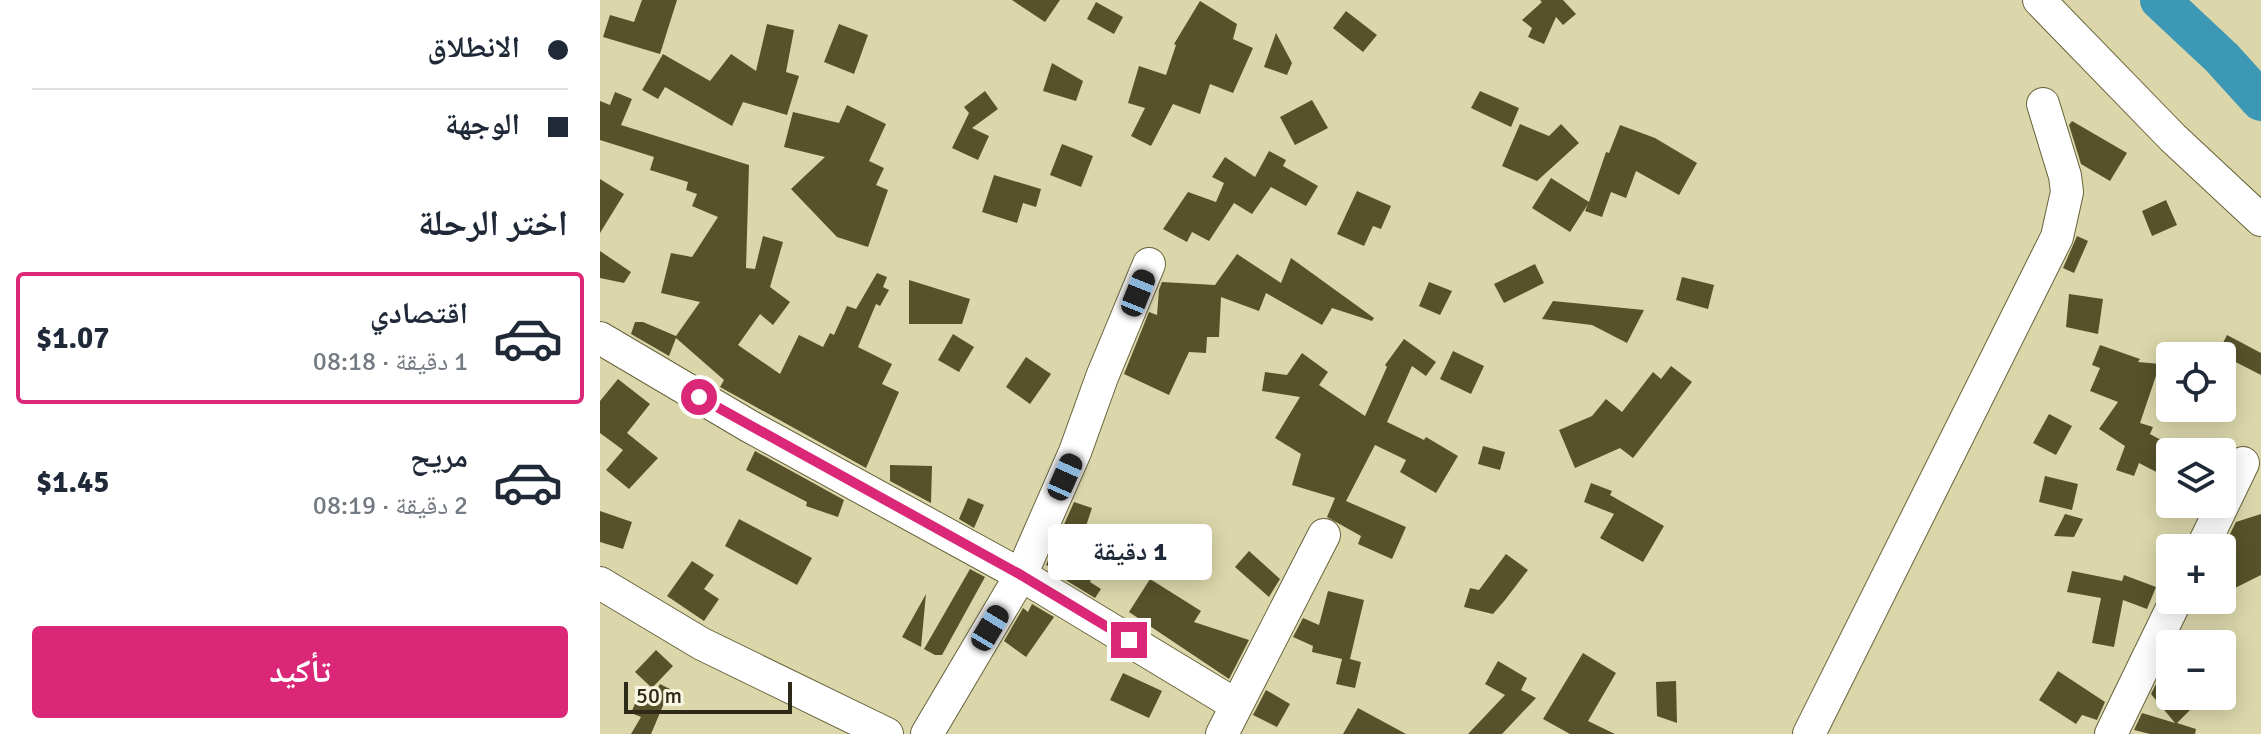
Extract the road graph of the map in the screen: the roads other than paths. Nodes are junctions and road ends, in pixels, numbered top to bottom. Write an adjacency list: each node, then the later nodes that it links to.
1 (2039, 0): 3 (street)
2 (2043, 104): 16 (street)
3 (2261, 220)
4 (1149, 264): 9 (street)
5 (600, 338): 9 (street)
6 (2243, 463): 7 (street)
7 (2209, 534)
8 (1324, 535): 12 (street)
9 (1021, 575): 12 (street); 14 (street)
10 (600, 583): 13 (street)
11 (2169, 614): 17 (street)
12 (1236, 705): 15 (street)
13 (887, 734)
14 (927, 734)
15 (1222, 734)
16 (1809, 734)
17 (2111, 734)

